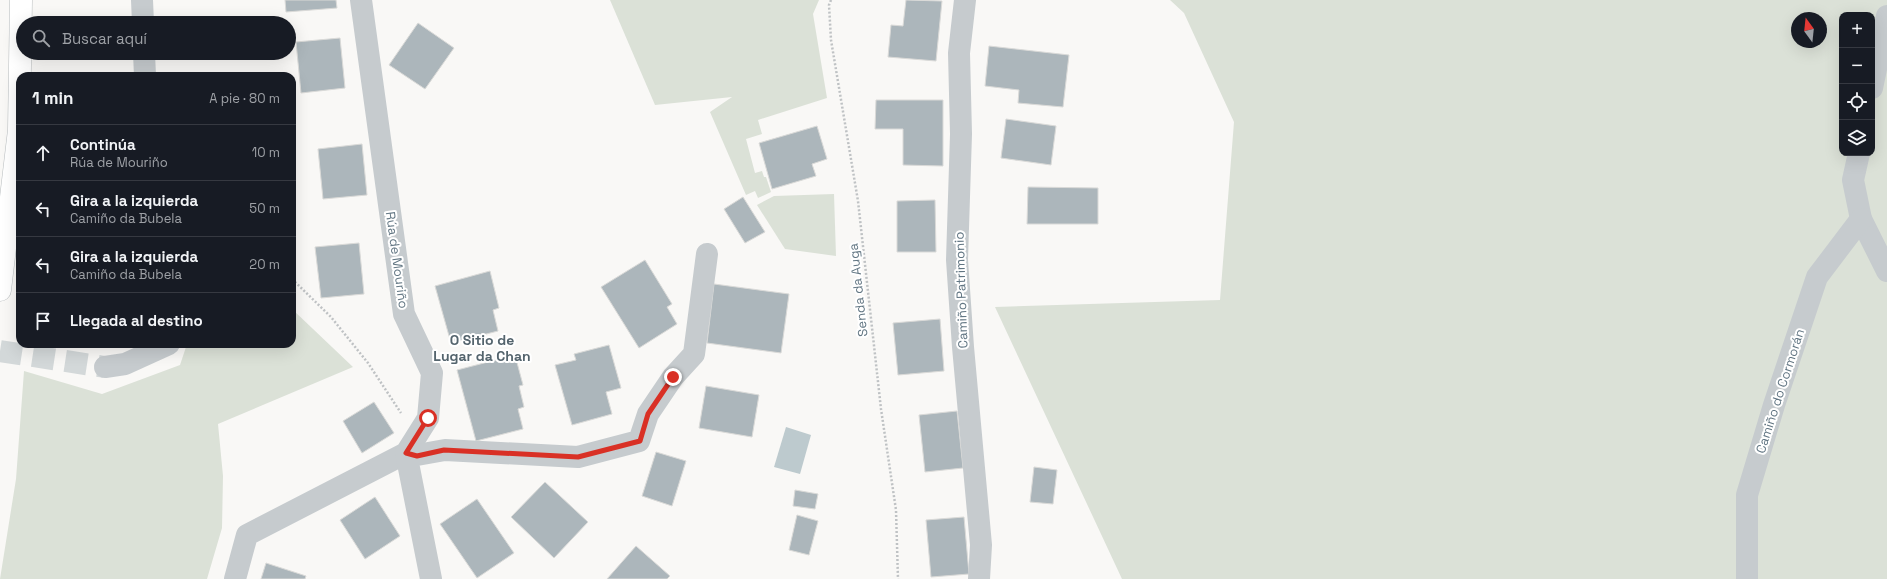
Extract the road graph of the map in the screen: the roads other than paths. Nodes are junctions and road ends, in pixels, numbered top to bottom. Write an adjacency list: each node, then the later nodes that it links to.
1 (21, 0): 5 (highway)
2 (142, 0): 6 (street)
3 (362, 0): 21 (street, Rúa de Mouriño)
4 (965, 0): 24 (street, Camiño Patrimonio)
5 (21, 16)
6 (143, 16)
7 (1887, 16): 12 (street)
8 (20, 60): 10 (highway)
9 (144, 60): 11 (street)
10 (20, 72)
11 (145, 72)
12 (1873, 84)
13 (16, 155): 18 (highway)
14 (1858, 156): 15 (street)
15 (1861, 219): 17 (street); 25 (street, Camiño do Cormorán)
16 (707, 254): 21 (street)
17 (1887, 271)
18 (0, 290)
19 (160, 348): 20 (street)
20 (105, 367)
21 (406, 453): 22 (street); 23 (street)
22 (235, 579)
23 (431, 579)
24 (979, 579)
25 (1747, 579)

